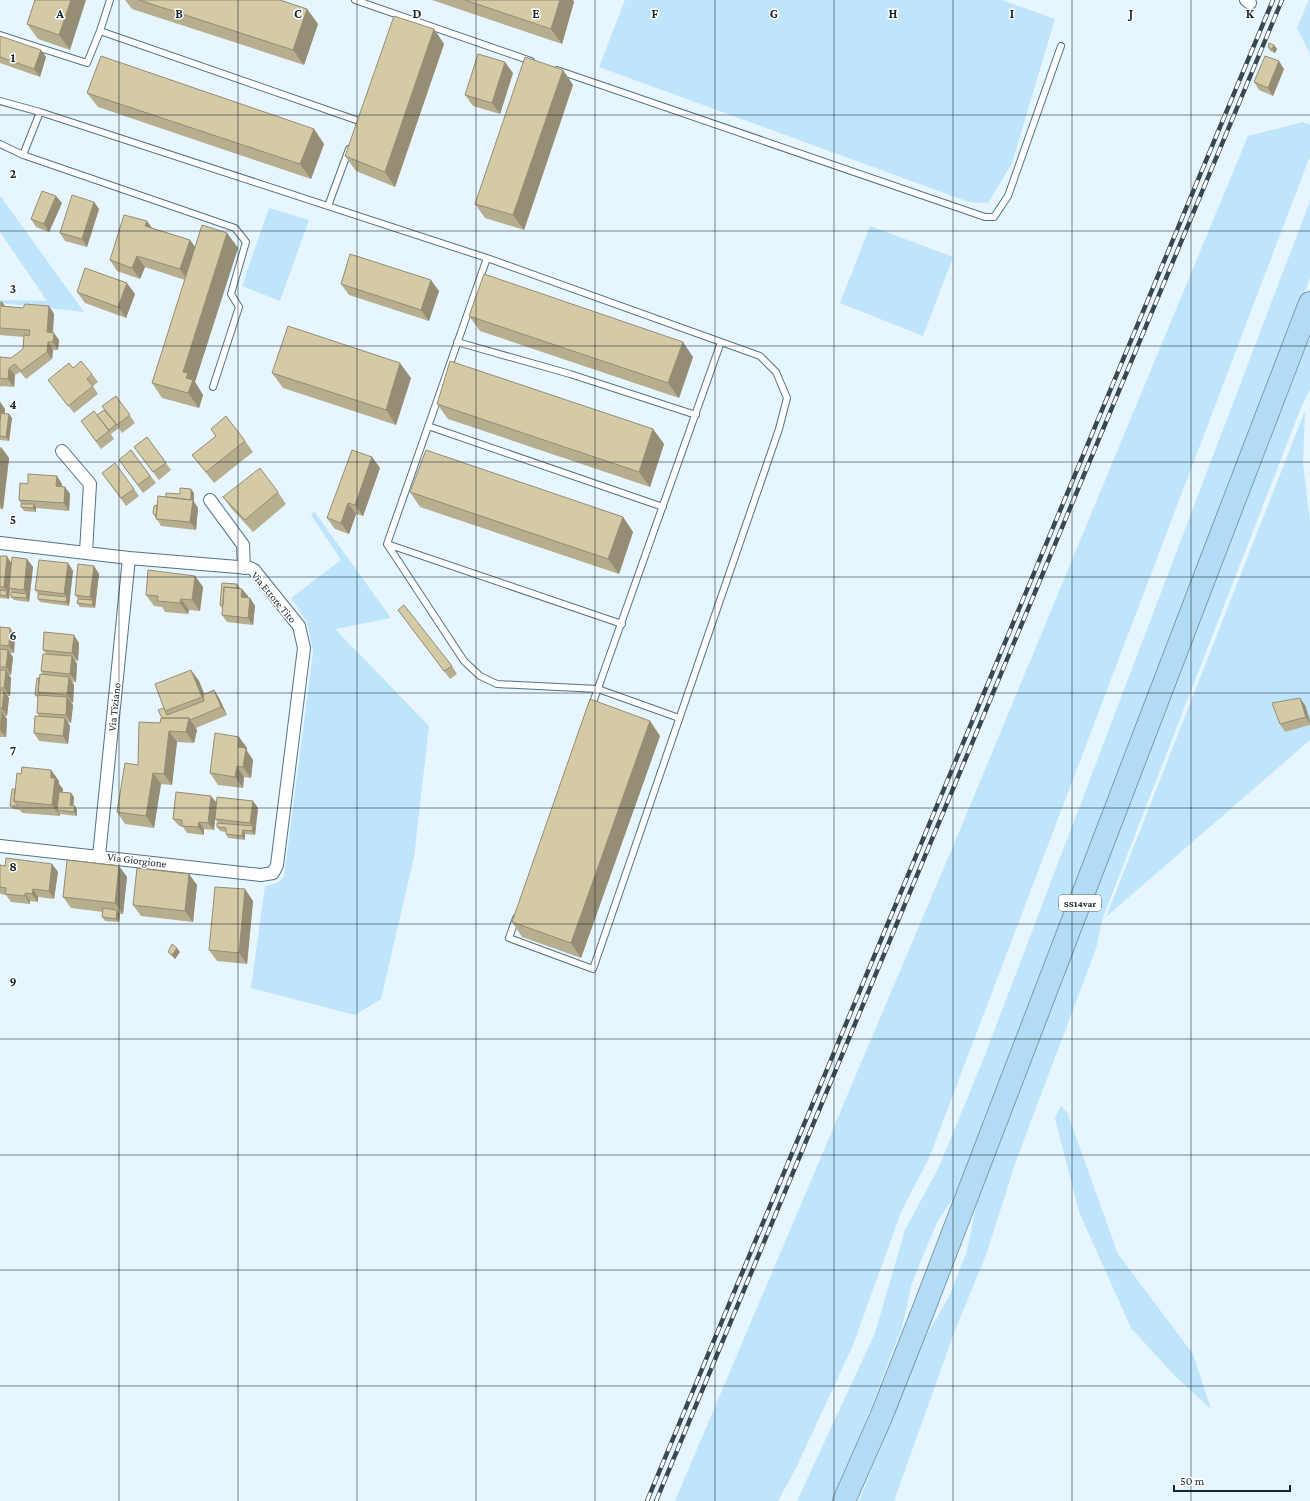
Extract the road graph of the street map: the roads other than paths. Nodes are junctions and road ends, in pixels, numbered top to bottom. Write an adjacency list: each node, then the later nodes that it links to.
1 (110, 0): 6 (lane)
2 (355, 0): 3 (lane)
3 (362, 1): 4 (lane)
4 (396, 15): 5 (lane); 9 (lane)
5 (394, 22)
6 (100, 31): 7 (lane); 14 (lane)
7 (0, 35)
8 (1061, 46): 10 (lane)
9 (535, 63)
10 (549, 68)
11 (0, 101): 12 (lane)
12 (40, 112): 18 (lane); 19 (lane)
13 (361, 114): 14 (lane)
14 (359, 121): 15 (lane)
15 (356, 128)
16 (351, 143): 19 (lane)
17 (0, 144): 18 (lane)
18 (23, 155): 24 (lane)
19 (328, 206): 20 (lane)
20 (487, 258): 22 (lane); 23 (lane)
21 (1310, 303): 43 (highway, SS14var)
22 (457, 342): 25 (lane); 26 (lane)
23 (721, 342): 25 (lane); 38 (lane)
24 (214, 387)
25 (696, 415): 29 (lane)
26 (428, 426): 29 (lane); 31 (lane)
27 (62, 451): 32 (street)
28 (210, 500): 34 (street)
29 (663, 506): 35 (lane)
30 (0, 543): 32 (street, Via Ettore Tito)
31 (387, 544): 35 (lane); 36 (lane)
32 (86, 552): 33 (street, Via Ettore Tito)
33 (129, 558): 34 (street, Via Ettore Tito); 40 (street, Via Tiziano)
34 (244, 568): 41 (street, Via Ettore Tito)
35 (622, 624): 36 (lane)
36 (598, 690): 37 (lane); 38 (lane)
37 (590, 712)
38 (679, 718): 42 (lane)
39 (0, 846): 40 (street, Via Giorgione)
40 (99, 856): 41 (street, Via Giorgione)
41 (273, 873)
42 (520, 908)
43 (844, 1501)

